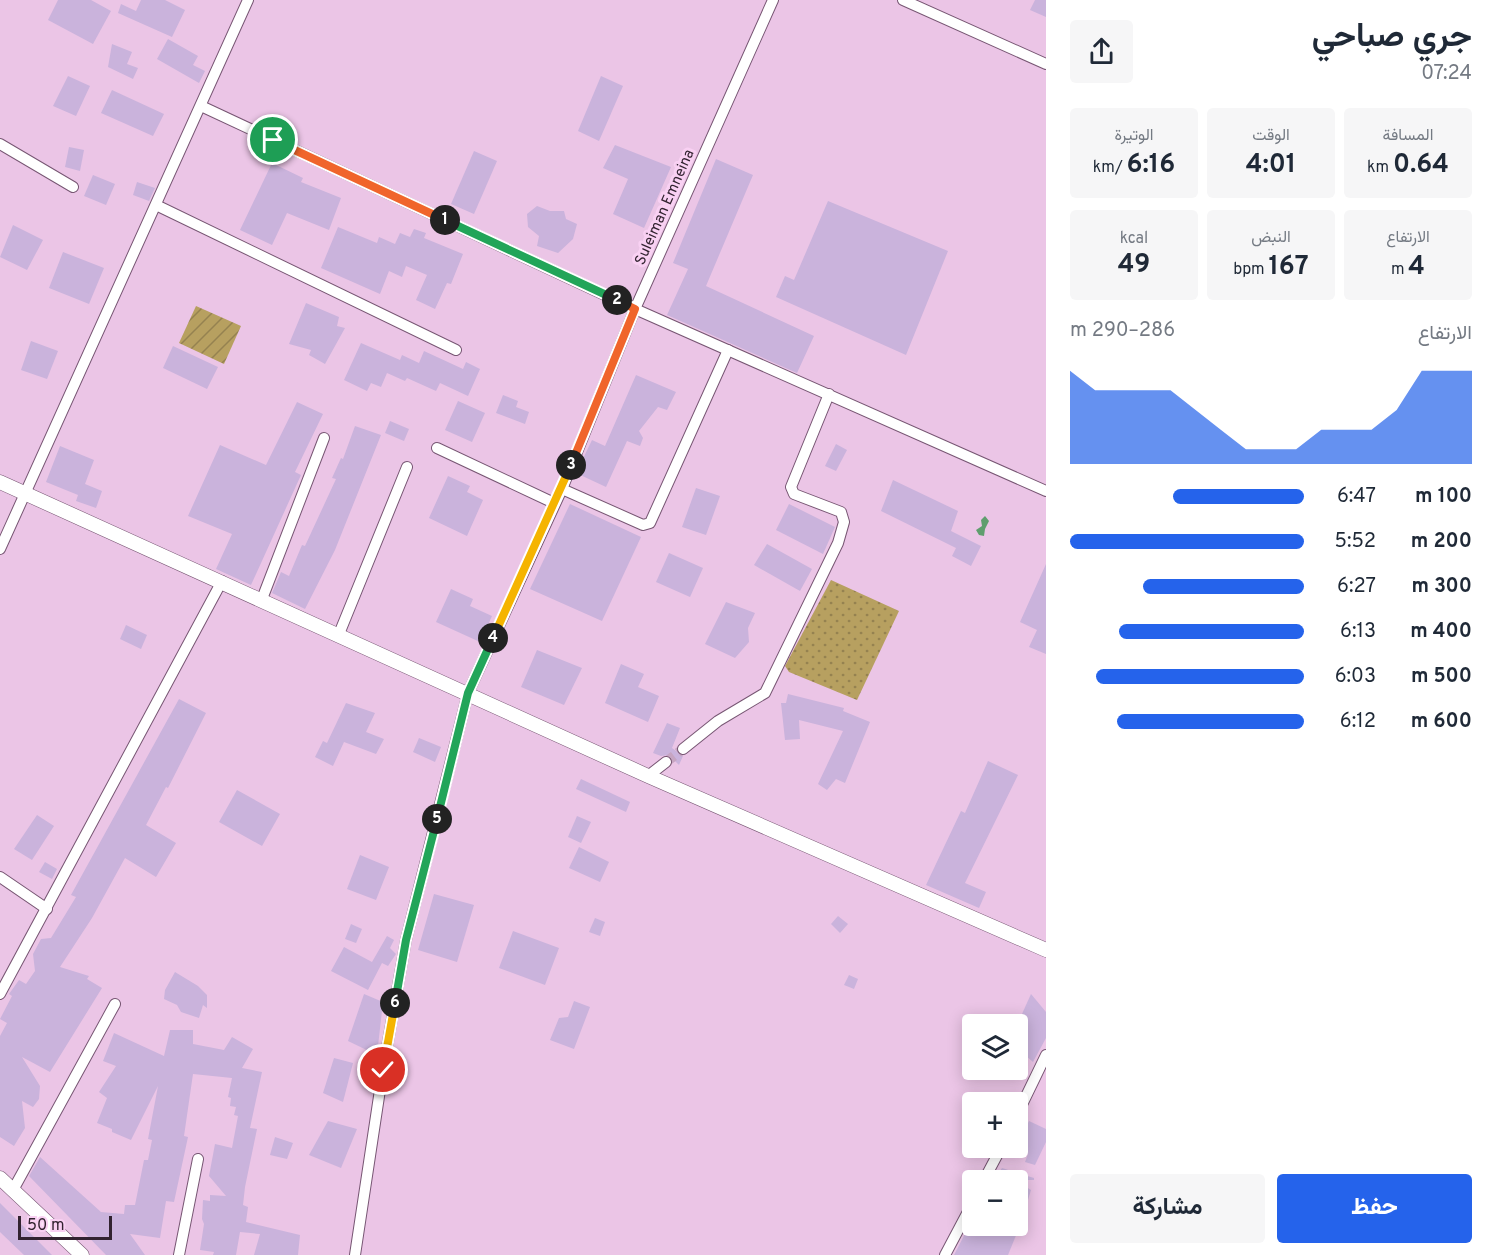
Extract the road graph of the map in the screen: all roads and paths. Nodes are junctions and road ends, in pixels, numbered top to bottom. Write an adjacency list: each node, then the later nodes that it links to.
1 (248, 0): 5 (street)
2 (773, 0): 9 (street, Suleiman Emneina)
3 (903, 0): 4 (street)
4 (1046, 64)
5 (201, 106): 8 (street); 9 (street)
6 (0, 144): 7 (street)
7 (73, 187)
8 (156, 205): 10 (street); 19 (street)
9 (635, 309): 11 (street); 17 (street, Suleiman Emneina)
10 (456, 350)
11 (728, 350): 12 (street); 17 (street)
12 (829, 394): 18 (street); 26 (street)
13 (324, 438): 23 (street)
14 (437, 448): 20 (street)
15 (407, 467): 24 (street)
16 (0, 482): 19 (street)
17 (562, 489): 20 (street, Suleiman Emneina)
18 (1046, 491)
19 (26, 493): 21 (street); 22 (street)
20 (554, 503): 25 (street, Suleiman Emneina)
21 (0, 549)
22 (222, 581): 23 (street); 30 (street)
23 (262, 599): 24 (street)
24 (339, 634): 25 (street)
25 (468, 693): 28 (street); 42 (street, Suleiman Emneina)
26 (683, 749)
27 (666, 762): 28 (street)
28 (648, 776): 31 (street)
29 (0, 877): 30 (street)
30 (47, 909): 32 (street)
31 (1046, 950)
32 (0, 994)
33 (114, 1004): 38 (street)
34 (1046, 1055): 35 (street)
35 (1028, 1092)
36 (198, 1159): 41 (street)
37 (0, 1178): 38 (street)
38 (13, 1190): 40 (street)
39 (962, 1223): 43 (street)
40 (82, 1255)
41 (179, 1255)
42 (355, 1255)
43 (945, 1255)

